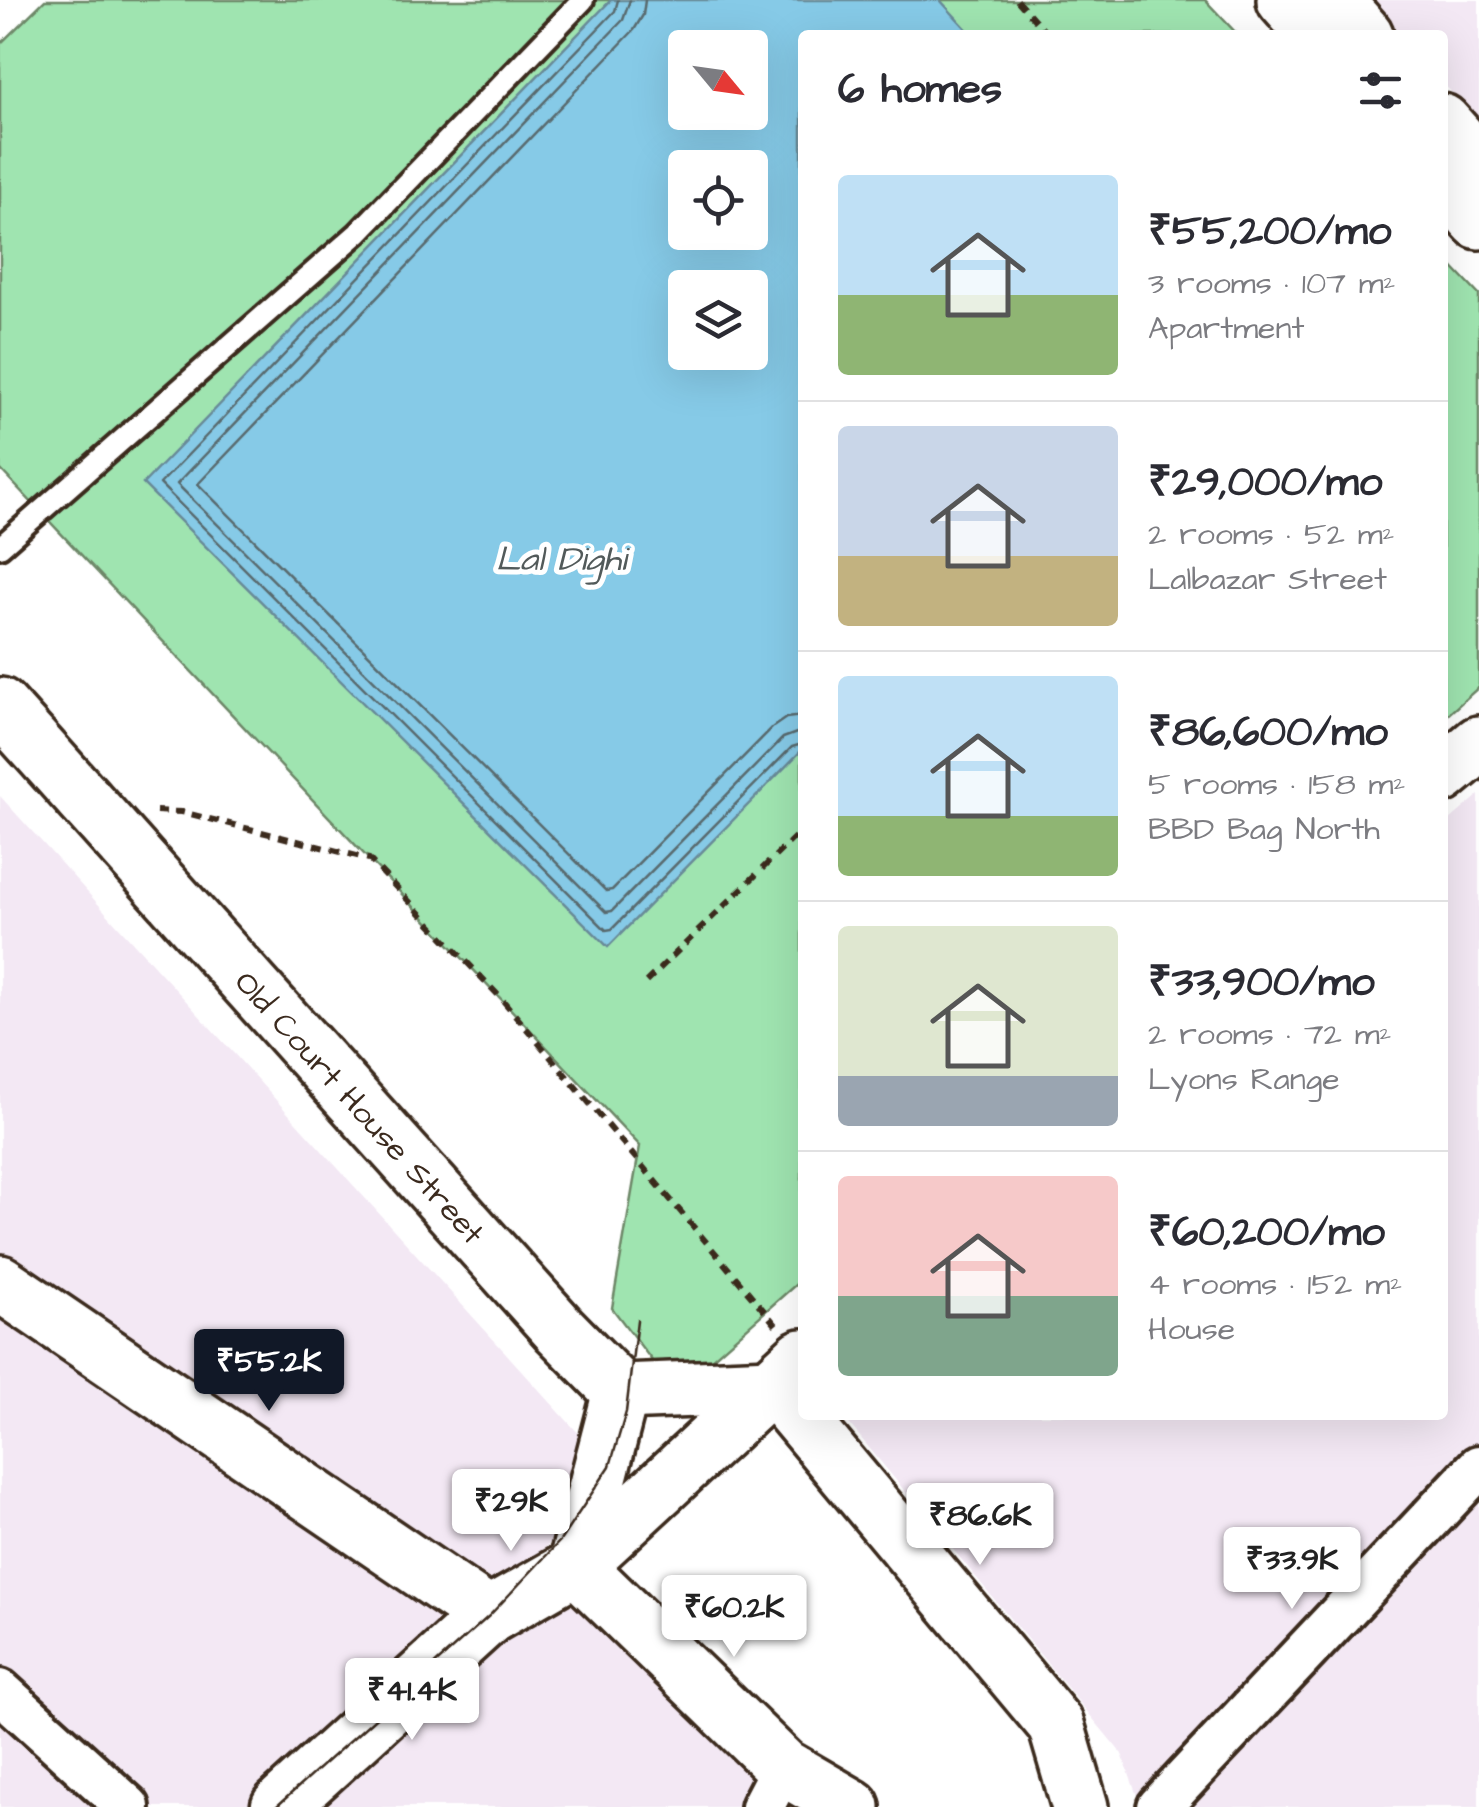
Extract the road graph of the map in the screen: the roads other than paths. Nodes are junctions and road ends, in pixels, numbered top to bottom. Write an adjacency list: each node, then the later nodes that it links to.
1 (583, 0): 10 (lane)
2 (1285, 0): 4 (main road)
3 (1334, 0): 5 (main road)
4 (1312, 30)
5 (1361, 30)
6 (1448, 129): 7 (main road)
7 (1479, 163)
8 (1448, 187): 9 (main road)
9 (1479, 221)
10 (0, 548)
11 (0, 706): 16 (main road, Old Court House Street)
12 (1479, 744): 13 (main road)
13 (1448, 770)
14 (0, 1284): 20 (main road)
15 (784, 1357): 16 (main road); 19 (main road)
16 (621, 1392): 19 (main road)
17 (831, 1420): 26 (main road)
18 (1479, 1467): 27 (street)
19 (576, 1566): 20 (main road); 22 (main road)
20 (489, 1616): 23 (main road)
21 (0, 1691): 24 (street)
22 (772, 1787): 25 (main road)
23 (292, 1803)
24 (128, 1807)
25 (852, 1807)
26 (1080, 1807)
27 (1159, 1807)

